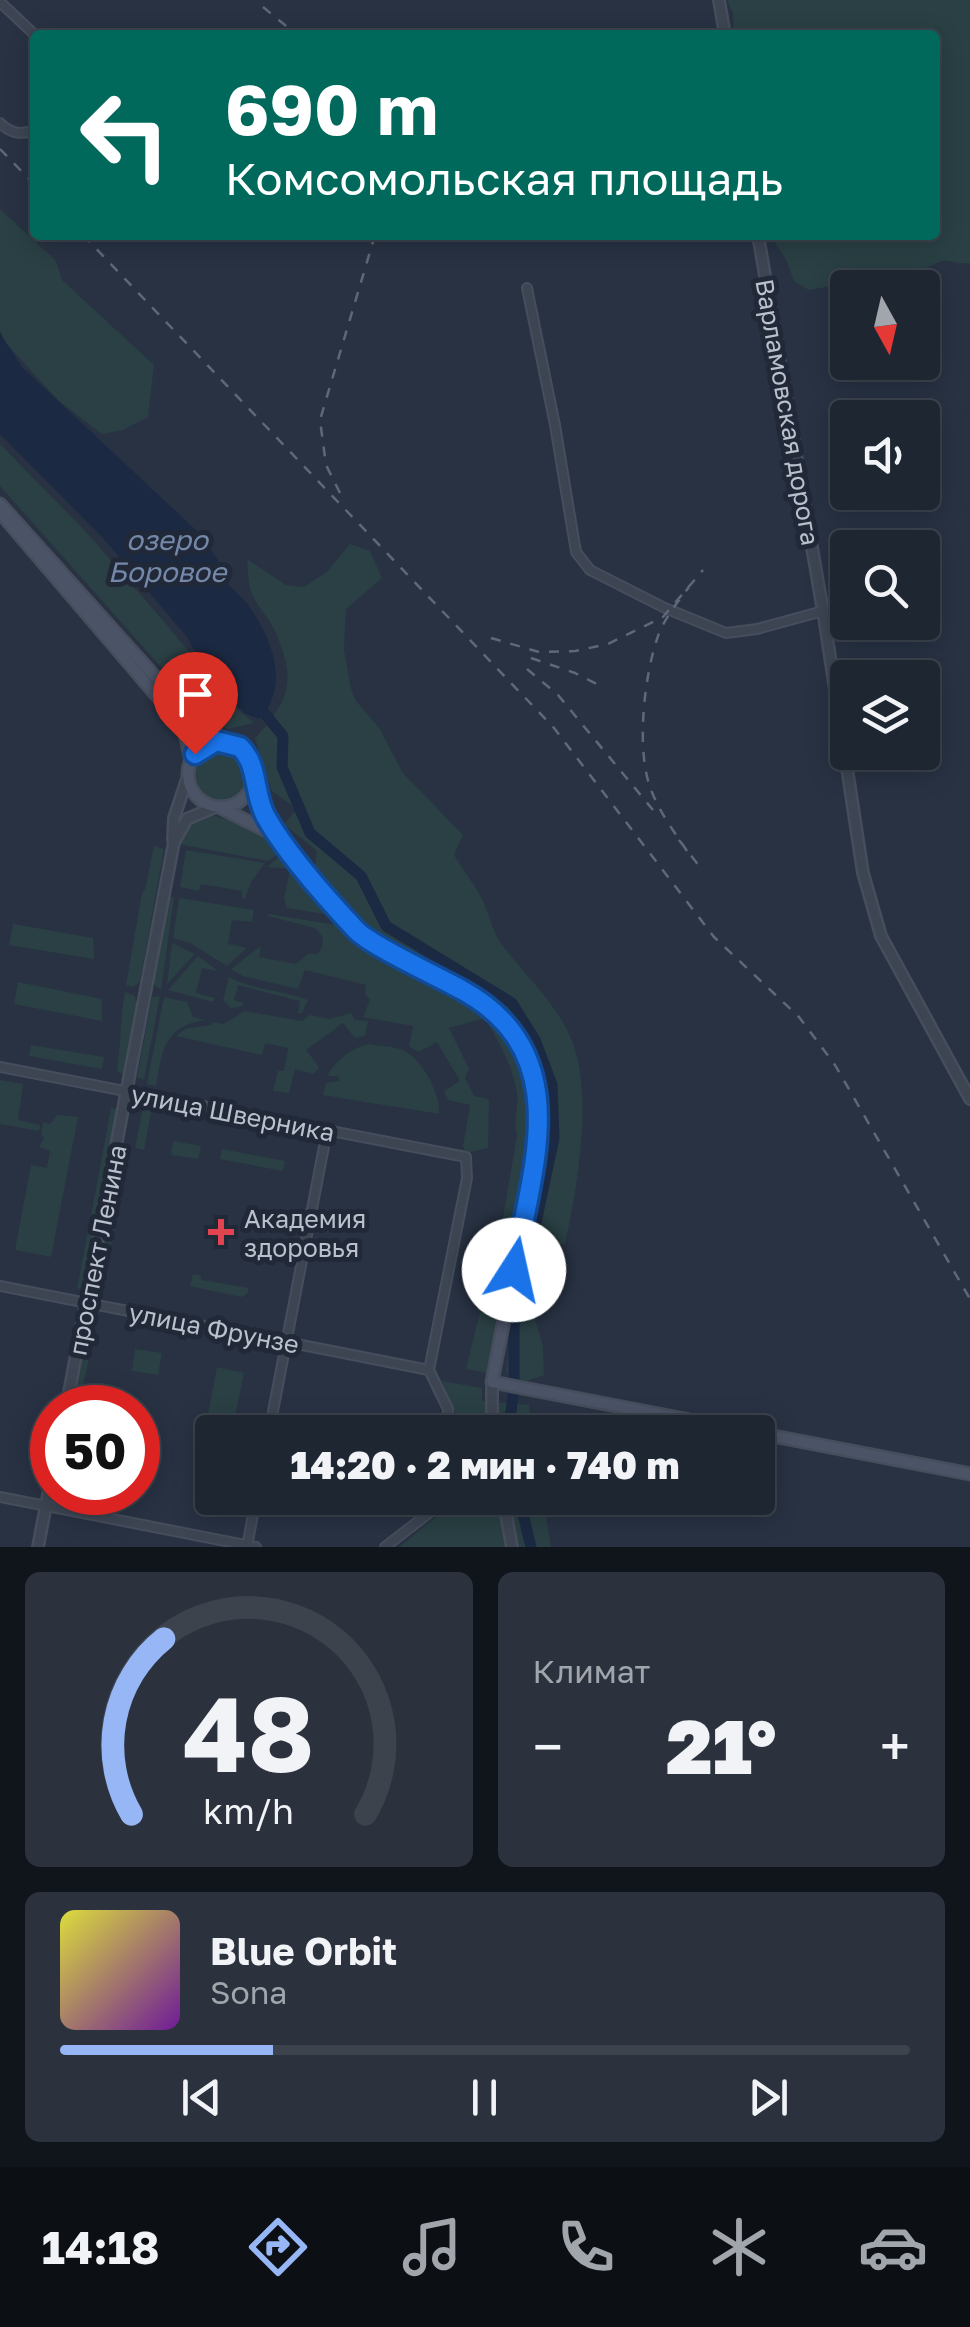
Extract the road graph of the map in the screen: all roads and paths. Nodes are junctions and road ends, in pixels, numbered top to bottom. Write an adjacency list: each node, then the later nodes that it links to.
1 (719, 0): 4 (street)
2 (0, 2): 3 (street)
3 (30, 30)
4 (723, 30)
5 (0, 123): 6 (street)
6 (30, 131)
7 (759, 240): 12 (street, Варламовская дорога)
8 (526, 288): 12 (street)
9 (0, 504): 11 (main road)
10 (0, 512): 11 (main road)
11 (25, 536): 13 (main road); 14 (main road)
12 (823, 610): 24 (street, Варламовская дорога)
13 (225, 741): 14 (main road); 16 (main road)
14 (190, 761): 15 (main road)
15 (188, 776): 17 (street, проспект Ленина); 18 (main road)
16 (254, 778): 18 (main road); 20 (main road)
17 (179, 800): 19 (street); 21 (street, проспект Ленина)
18 (217, 807): 19 (street); 20 (main road)
19 (197, 812): 21 (street)
20 (276, 836): 30 (main road)
21 (174, 842): 23 (street, проспект Ленина)
22 (0, 1067): 23 (street, улица Шверника)
23 (127, 1093): 25 (street, улица Шверника); 27 (street, проспект Ленина)
24 (970, 1100)
25 (327, 1131): 28 (street); 29 (street, улица Шверника)
26 (0, 1286): 27 (street, улица Фрунзе)
27 (87, 1303): 28 (street, улица Фрунзе); 31 (street, проспект Ленина)
28 (286, 1342): 29 (street, улица Фрунзе); 32 (street)
29 (429, 1370): 33 (street)
30 (492, 1382): 34 (street); 35 (main road)
31 (71, 1385)
32 (272, 1415)
33 (448, 1415)
34 (492, 1415)
35 (970, 1474)
36 (0, 1497): 37 (street)
37 (30, 1503)
38 (44, 1515): 44 (street)
39 (92, 1515): 43 (street)
40 (254, 1515): 43 (street)
41 (426, 1515): 45 (street)
42 (506, 1515): 46 (street)
43 (250, 1546)
44 (38, 1547)
45 (385, 1547)
46 (512, 1547)

